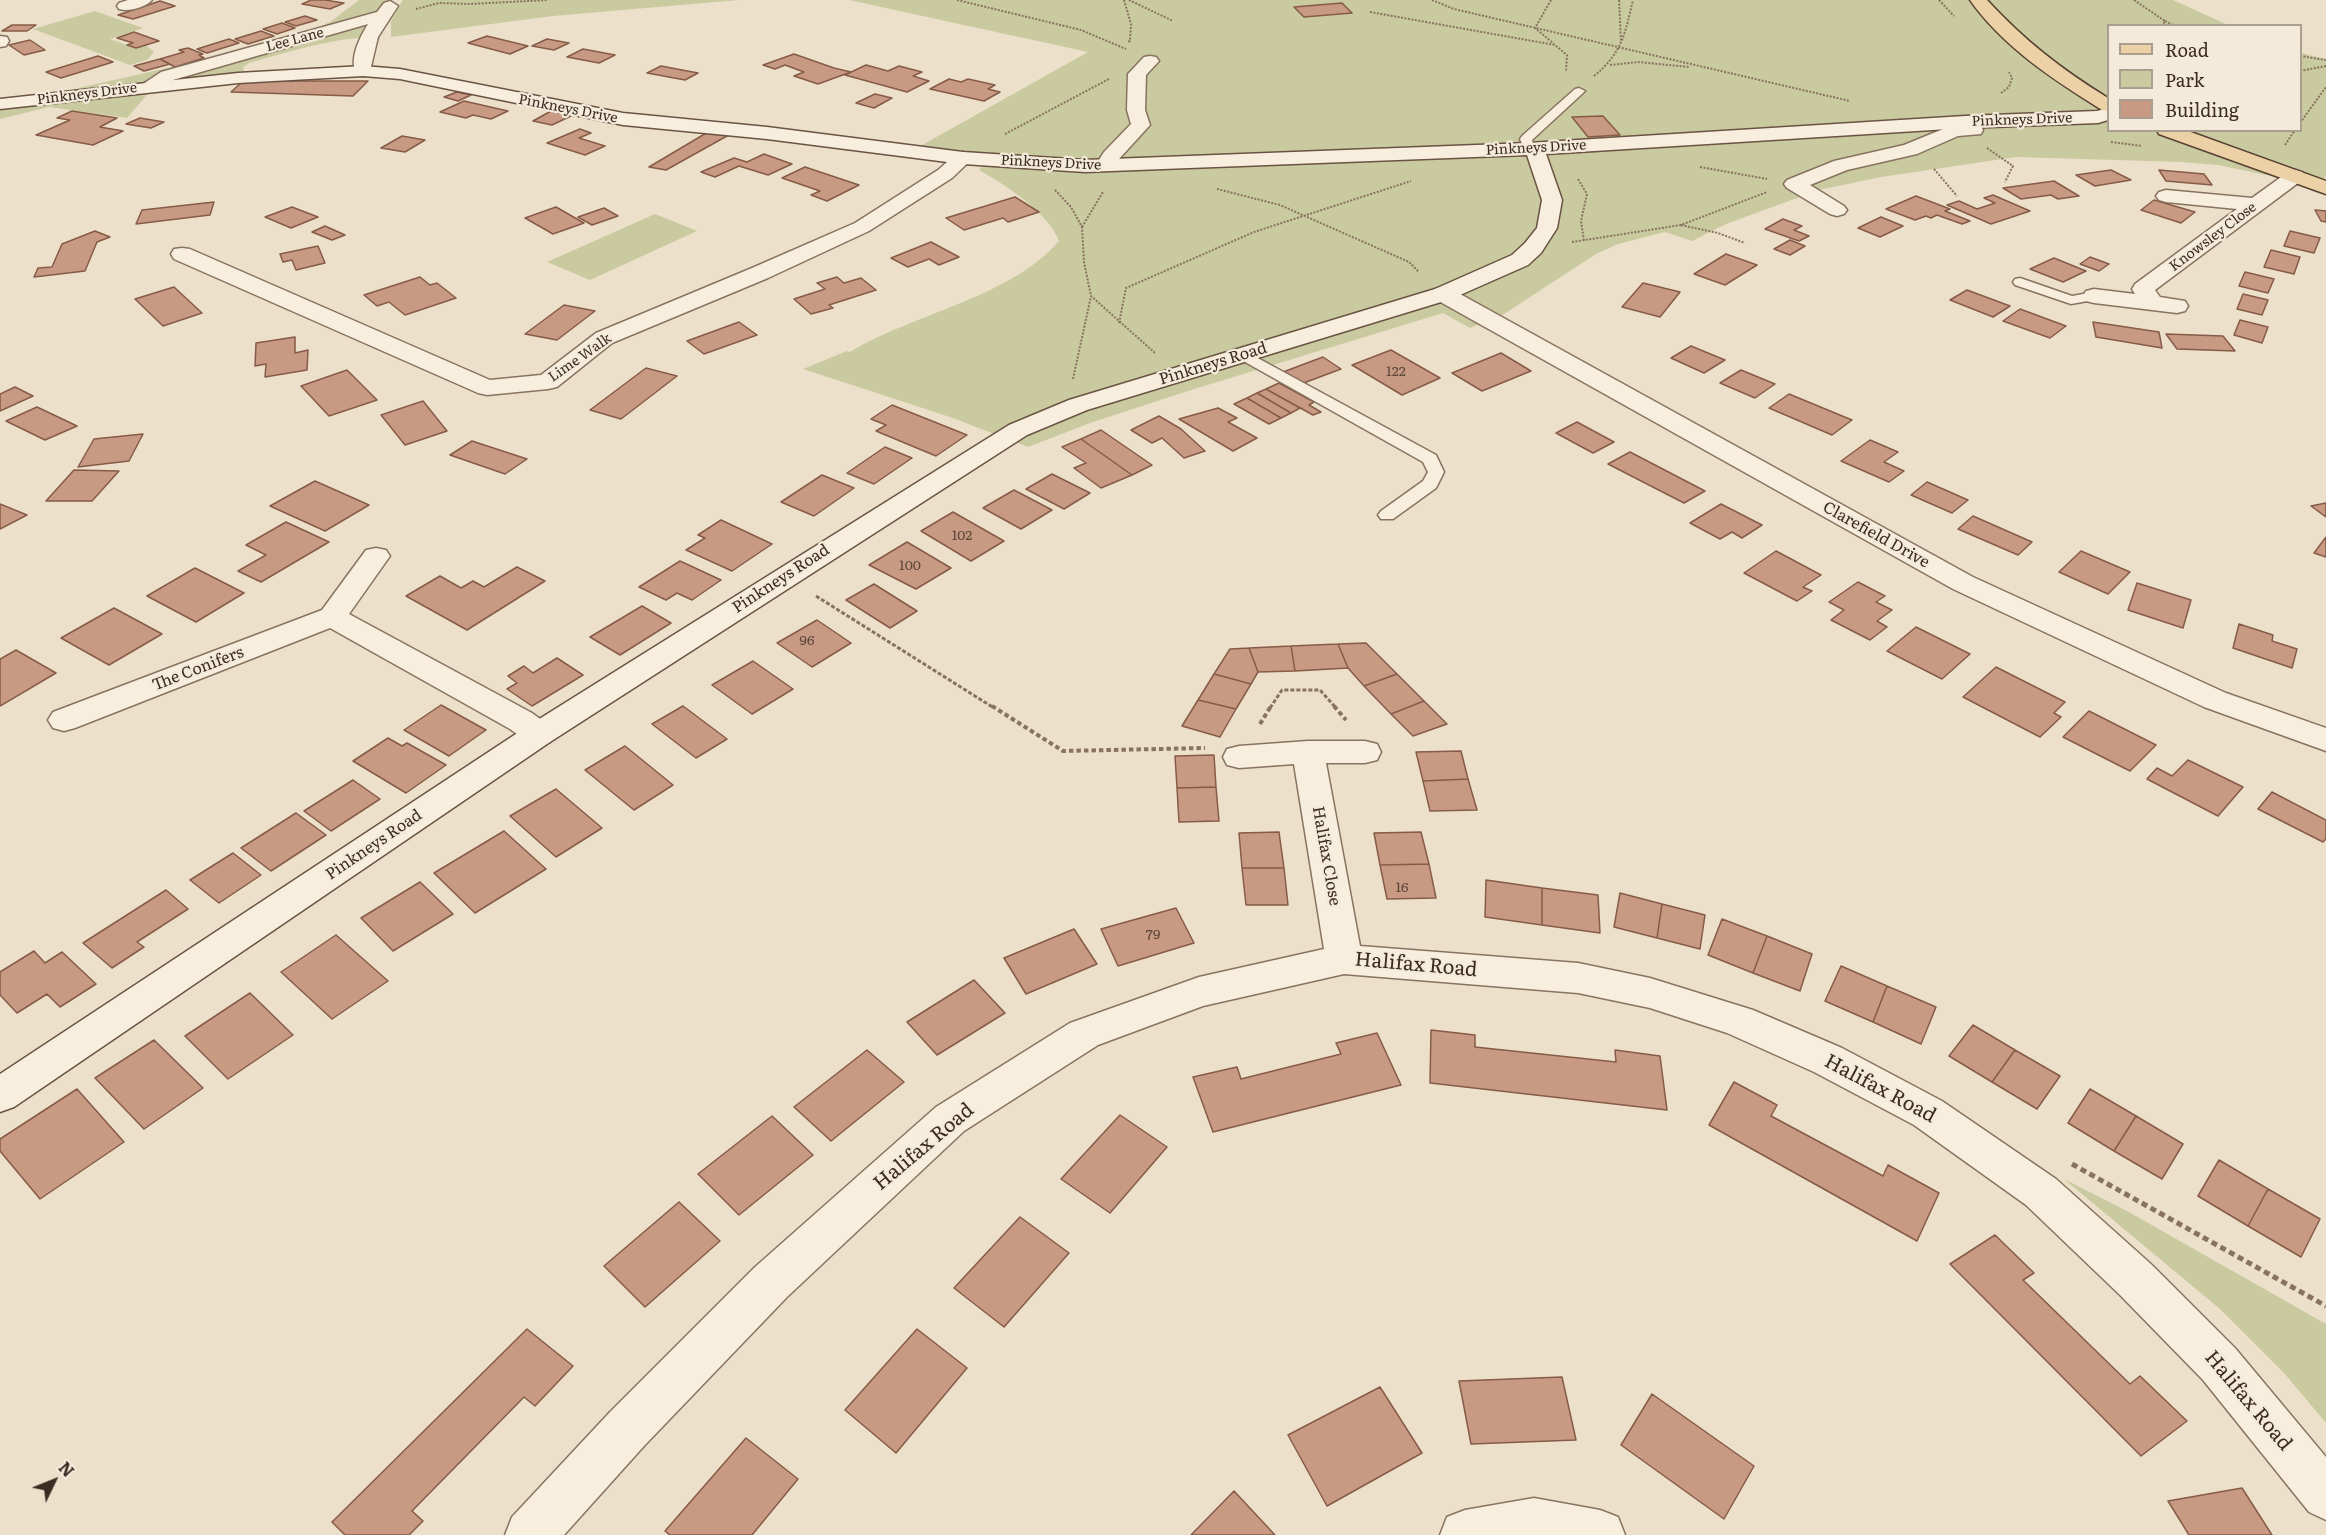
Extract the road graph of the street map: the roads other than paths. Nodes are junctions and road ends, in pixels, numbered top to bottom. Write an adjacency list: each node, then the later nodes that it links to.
1 (144, 0): 4 (street)
2 (395, 0): 5 (street)
3 (1978, 0): 13 (main road)
4 (125, 6)
5 (380, 16): 7 (street, Lee Lane); 8 (street)
6 (1150, 61): 19 (street)
7 (210, 63): 9 (street); 10 (street, Lee Lane)
8 (363, 71): 9 (street, Pinkneys Drive); 18 (street, Pinkneys Drive)
9 (238, 78): 10 (street, Pinkneys Drive)
10 (149, 86): 12 (street, Pinkneys Drive)
11 (1579, 91): 17 (lane)
12 (0, 104)
13 (2107, 105)
14 (2107, 115): 15 (street, Pinkneys Drive)
15 (1965, 127): 17 (street, Pinkneys Drive); 24 (street)
16 (2171, 132): 20 (main road)
17 (1532, 149): 19 (street, Pinkneys Drive); 27 (street, Pinkneys Road)
18 (963, 158): 19 (street, Pinkneys Drive); 25 (street, Lime Walk)
19 (1105, 166)
20 (2295, 177): 21 (main road); 23 (street, Knowsley Close)
21 (2326, 188)
22 (2166, 196): 23 (street)
23 (2256, 205): 29 (street, Knowsley Close)
24 (1837, 210)
25 (182, 254)
26 (2020, 282): 28 (lane)
27 (1443, 294): 31 (street, Pinkneys Road); 37 (street, Clarefield Drive)
28 (2094, 296): 29 (street)
29 (2152, 302): 30 (street)
30 (2177, 306)
31 (1243, 355): 32 (lane); 36 (street, Pinkneys Road)
32 (1387, 515)
33 (376, 556): 34 (street)
34 (332, 617): 35 (street, The Conifers); 36 (street)
35 (64, 720)
36 (539, 734): 42 (street, Pinkneys Road)
37 (2326, 740)
38 (1308, 752): 39 (street); 40 (street); 41 (street, Halifax Close)
39 (1365, 752)
40 (1239, 757)
41 (1344, 959): 43 (street, Halifax Road); 44 (street, Halifax Road)
42 (0, 1095)
43 (2326, 1495)
44 (530, 1535)
45 (1465, 1535): 46 (street)
46 (1600, 1535)

